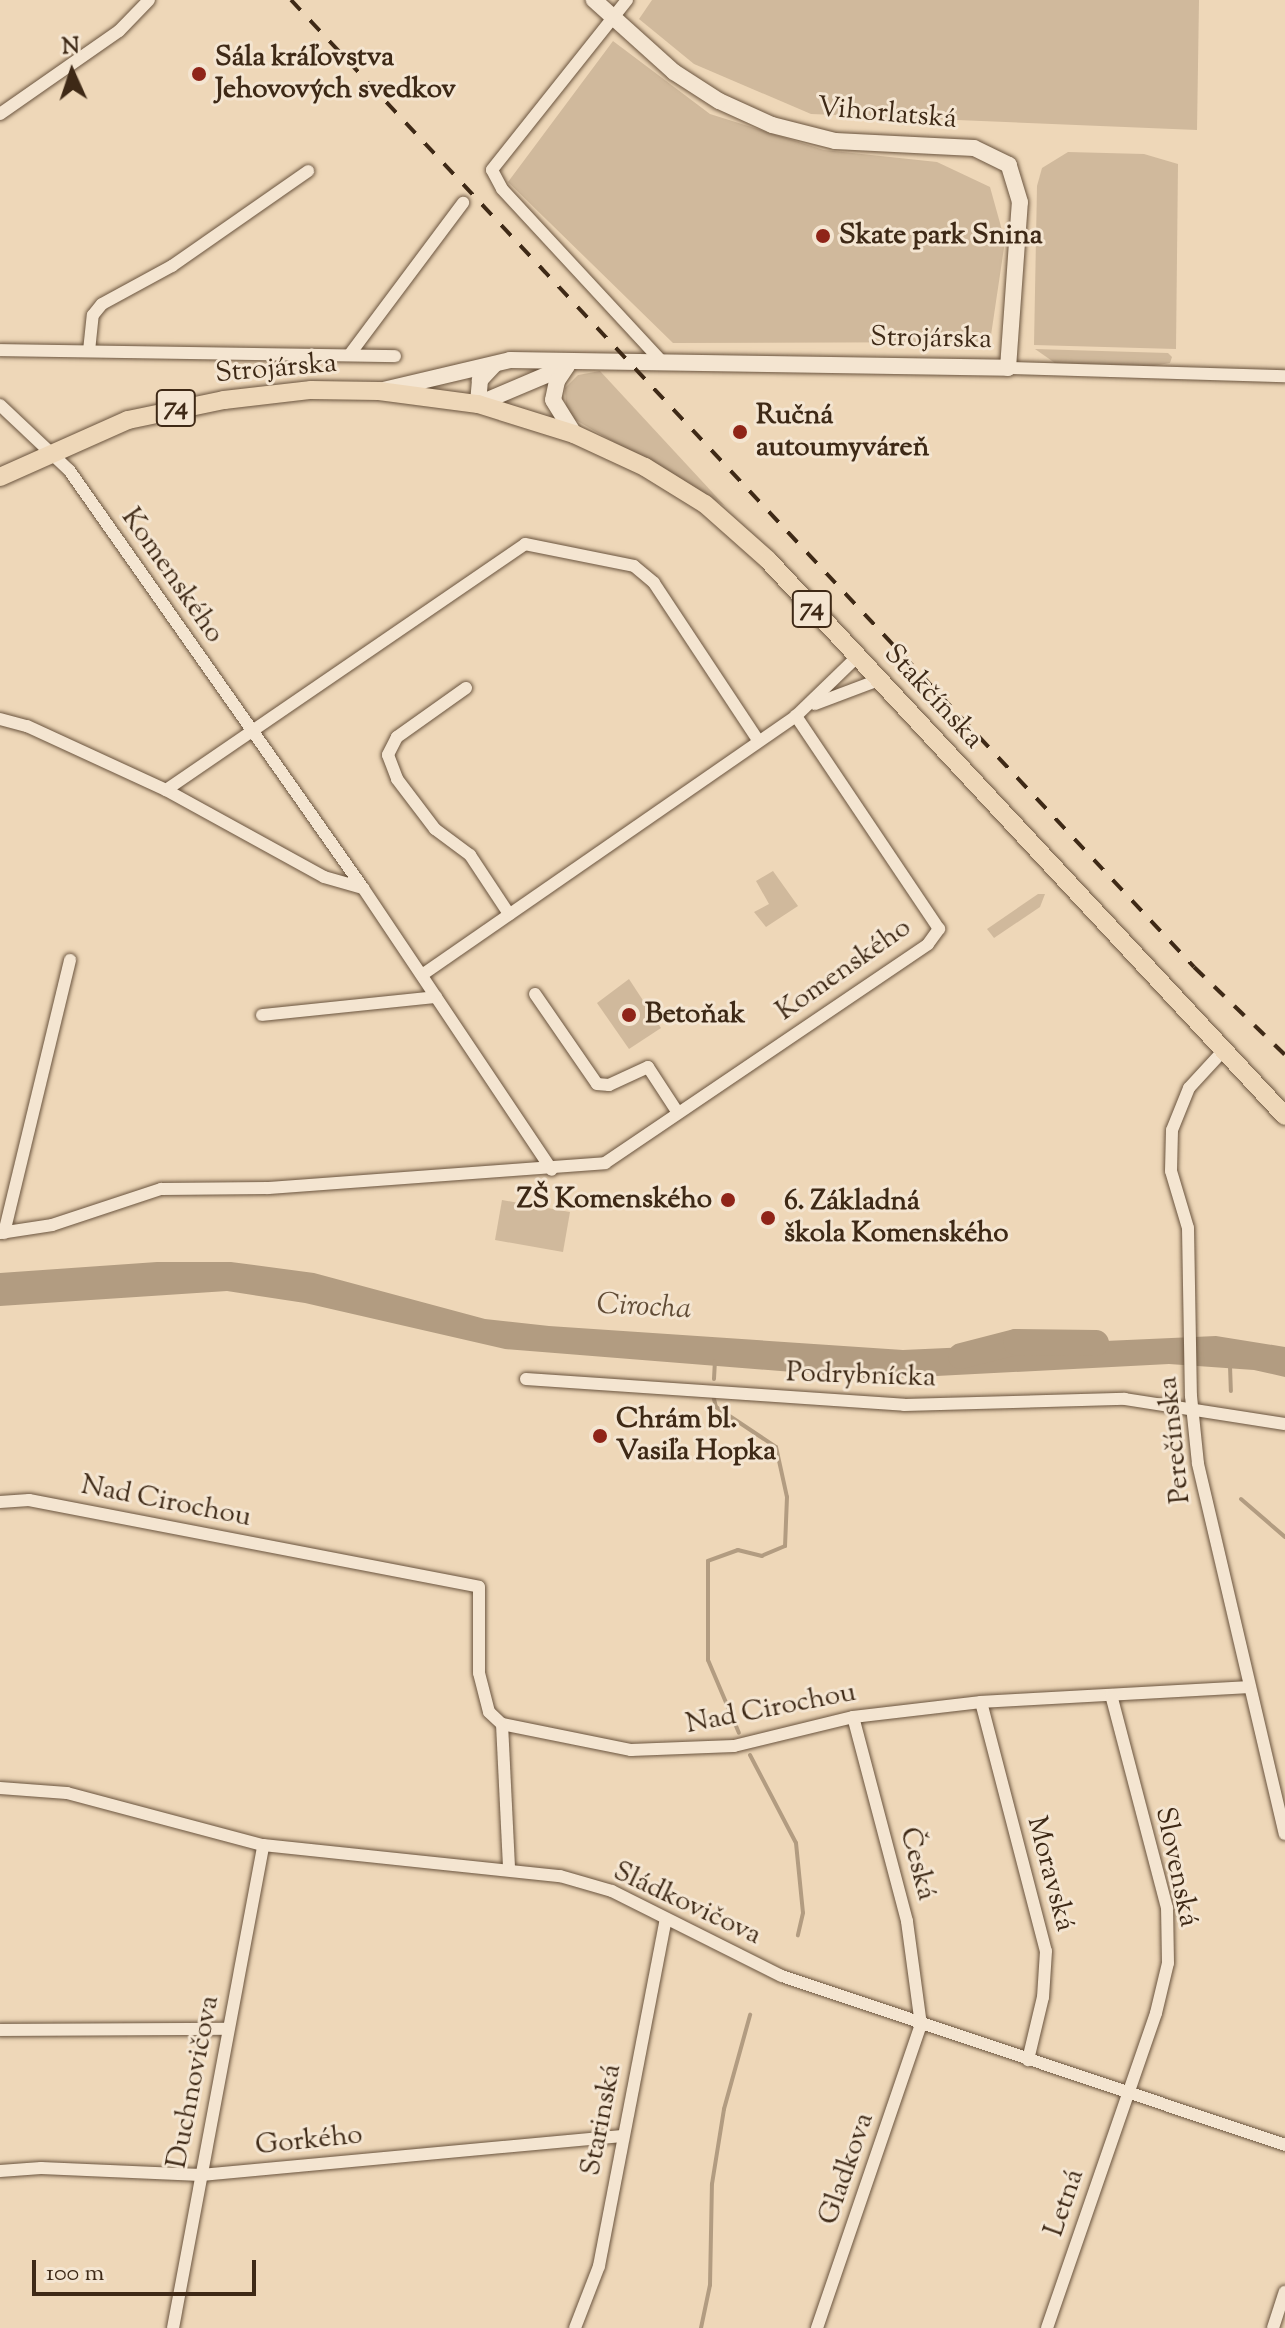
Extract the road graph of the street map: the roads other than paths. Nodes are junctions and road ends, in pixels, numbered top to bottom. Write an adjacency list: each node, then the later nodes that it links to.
1 (149, 0): 5 (street)
2 (594, 0): 4 (main road, Vihorlatská)
3 (627, 0): 4 (street)
4 (611, 19): 12 (street); 15 (main road, Vihorlatská)
5 (0, 114)
6 (308, 171): 9 (street)
7 (463, 203): 10 (street)
8 (0, 350): 9 (street)
9 (89, 351): 10 (street)
10 (350, 354): 11 (street)
11 (395, 356)
12 (663, 363): 14 (main road, Strojárska); 15 (main road, Strojárska)
13 (494, 365): 14 (main road, Strojárska); 17 (main road, Strojárska); 18 (main road)
14 (570, 365): 18 (main road, Strojárska); 20 (main road)
15 (1008, 368): 16 (street, Strojárska)
16 (1285, 376)
17 (379, 391): 18 (main road, Strojárska / 74); 21 (main road, Strojárska / 74)
18 (478, 404): 20 (main road, Stakčínska / 74)
19 (0, 405): 21 (street, Komenského)
20 (574, 434): 23 (main road, Stakčínska / 74)
21 (47, 452): 22 (main road, Strojárska / 74); 29 (street, Komenského)
22 (0, 477)
23 (858, 656): 24 (main road, Stakčínska / 74); 26 (street)
24 (879, 680): 26 (street); 39 (main road, Stakčínska / 74)
25 (466, 688): 33 (street)
26 (808, 706): 27 (street)
27 (796, 716): 30 (street); 40 (street, Komenského)
28 (0, 719): 31 (street)
29 (251, 734): 30 (street); 31 (street); 32 (street, Komenského)
30 (758, 740): 33 (street)
31 (166, 790): 32 (street)
32 (363, 888): 35 (street, Komenského)
33 (509, 914): 35 (street)
34 (70, 960): 45 (street, Komenského)
35 (422, 975): 37 (street, Komenského)
36 (535, 994): 40 (street)
37 (436, 997): 38 (street); 42 (street, Komenského)
38 (262, 1015)
39 (1223, 1051): 41 (main road, Stakčínska / 74); 47 (street, Perečínska)
40 (678, 1113): 43 (street, Komenského)
41 (1285, 1116)
42 (542, 1154): 43 (street, Komenského); 44 (street)
43 (552, 1170): 44 (street, Komenského)
44 (531, 1172): 45 (street, Komenského)
45 (2, 1233)
46 (526, 1379): 47 (street, Podrybnícka)
47 (1192, 1411): 48 (street, Podrybnícka); 50 (street, Perečínska)
48 (1285, 1424)
49 (0, 1502): 54 (street, Nad Cirochou)
50 (1249, 1687): 51 (street, Nad Cirochou); 56 (street, Perečínska)
51 (1111, 1695): 52 (street, Nad Cirochou); 64 (street, Slovenská)
52 (981, 1702): 53 (street, Nad Cirochou); 63 (street, Moravská)
53 (853, 1717): 54 (street, Nad Cirochou); 60 (street, Česká)
54 (502, 1724): 58 (street)
55 (0, 1788): 57 (street, Sládkovičova)
56 (1285, 1834)
57 (263, 1845): 58 (street, Sládkovičova); 61 (street, Duchnovičova)
58 (509, 1869): 59 (street, Sládkovičova)
59 (666, 1919): 60 (street, Sládkovičova); 65 (street, Starinská)
60 (921, 2025): 63 (street, Sládkovičova); 72 (street, Gladkova)
61 (228, 2029): 62 (street); 68 (street, Duchnovičova)
62 (0, 2030)
63 (1028, 2060): 64 (street, Sládkovičova)
64 (1129, 2093): 66 (street, Sládkovičova); 73 (street, Letná)
65 (622, 2136): 68 (street, Gorkého); 71 (street, Starinská)
66 (1285, 2145)
67 (0, 2171): 68 (street, Gorkého)
68 (201, 2175): 70 (street, Duchnovičova)
69 (1285, 2292): 74 (street)
70 (173, 2328)
71 (575, 2328)
72 (817, 2328)
73 (1047, 2328)
74 (1273, 2328)

